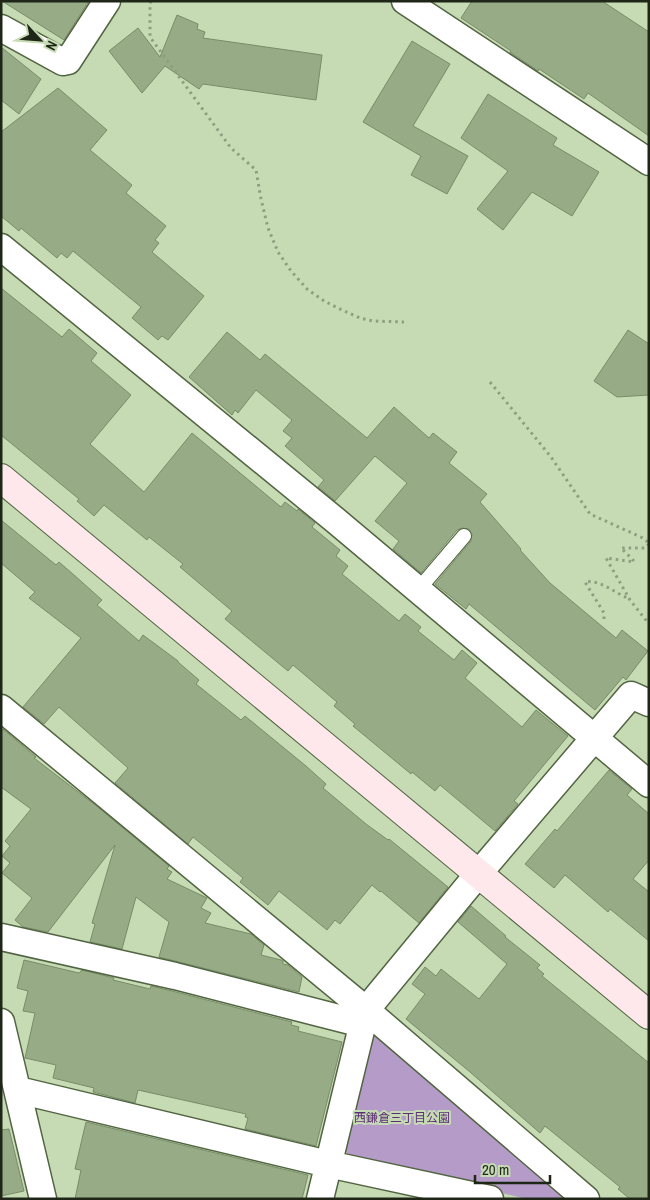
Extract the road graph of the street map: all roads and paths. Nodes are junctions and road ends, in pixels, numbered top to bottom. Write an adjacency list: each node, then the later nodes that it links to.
1 (106, 1): 5 (street)
2 (151, 1): 8 (path)
3 (405, 1): 4 (street)
4 (435, 9): 6 (street)
5 (1, 28)
6 (649, 162)
7 (1, 247): 13 (street)
8 (404, 322)
9 (490, 382): 12 (path)
10 (1, 478): 21 (street)
11 (464, 536): 13 (lane)
12 (649, 544): 14 (path)
13 (418, 590): 19 (street)
14 (630, 600): 15 (path); 16 (path)
15 (604, 620)
16 (649, 624)
17 (649, 703): 19 (street)
18 (1, 708): 24 (street)
19 (594, 738): 20 (street); 21 (street)
20 (649, 784)
21 (479, 873): 23 (street); 24 (street)
22 (1, 937): 24 (street)
23 (649, 1014)
24 (364, 1017): 27 (street); 31 (street)
25 (1, 1022): 26 (street)
26 (18, 1090): 27 (street); 28 (street)
27 (328, 1164): 29 (street); 30 (street)
28 (43, 1199)
29 (320, 1199)
30 (490, 1199)
31 (586, 1199)

